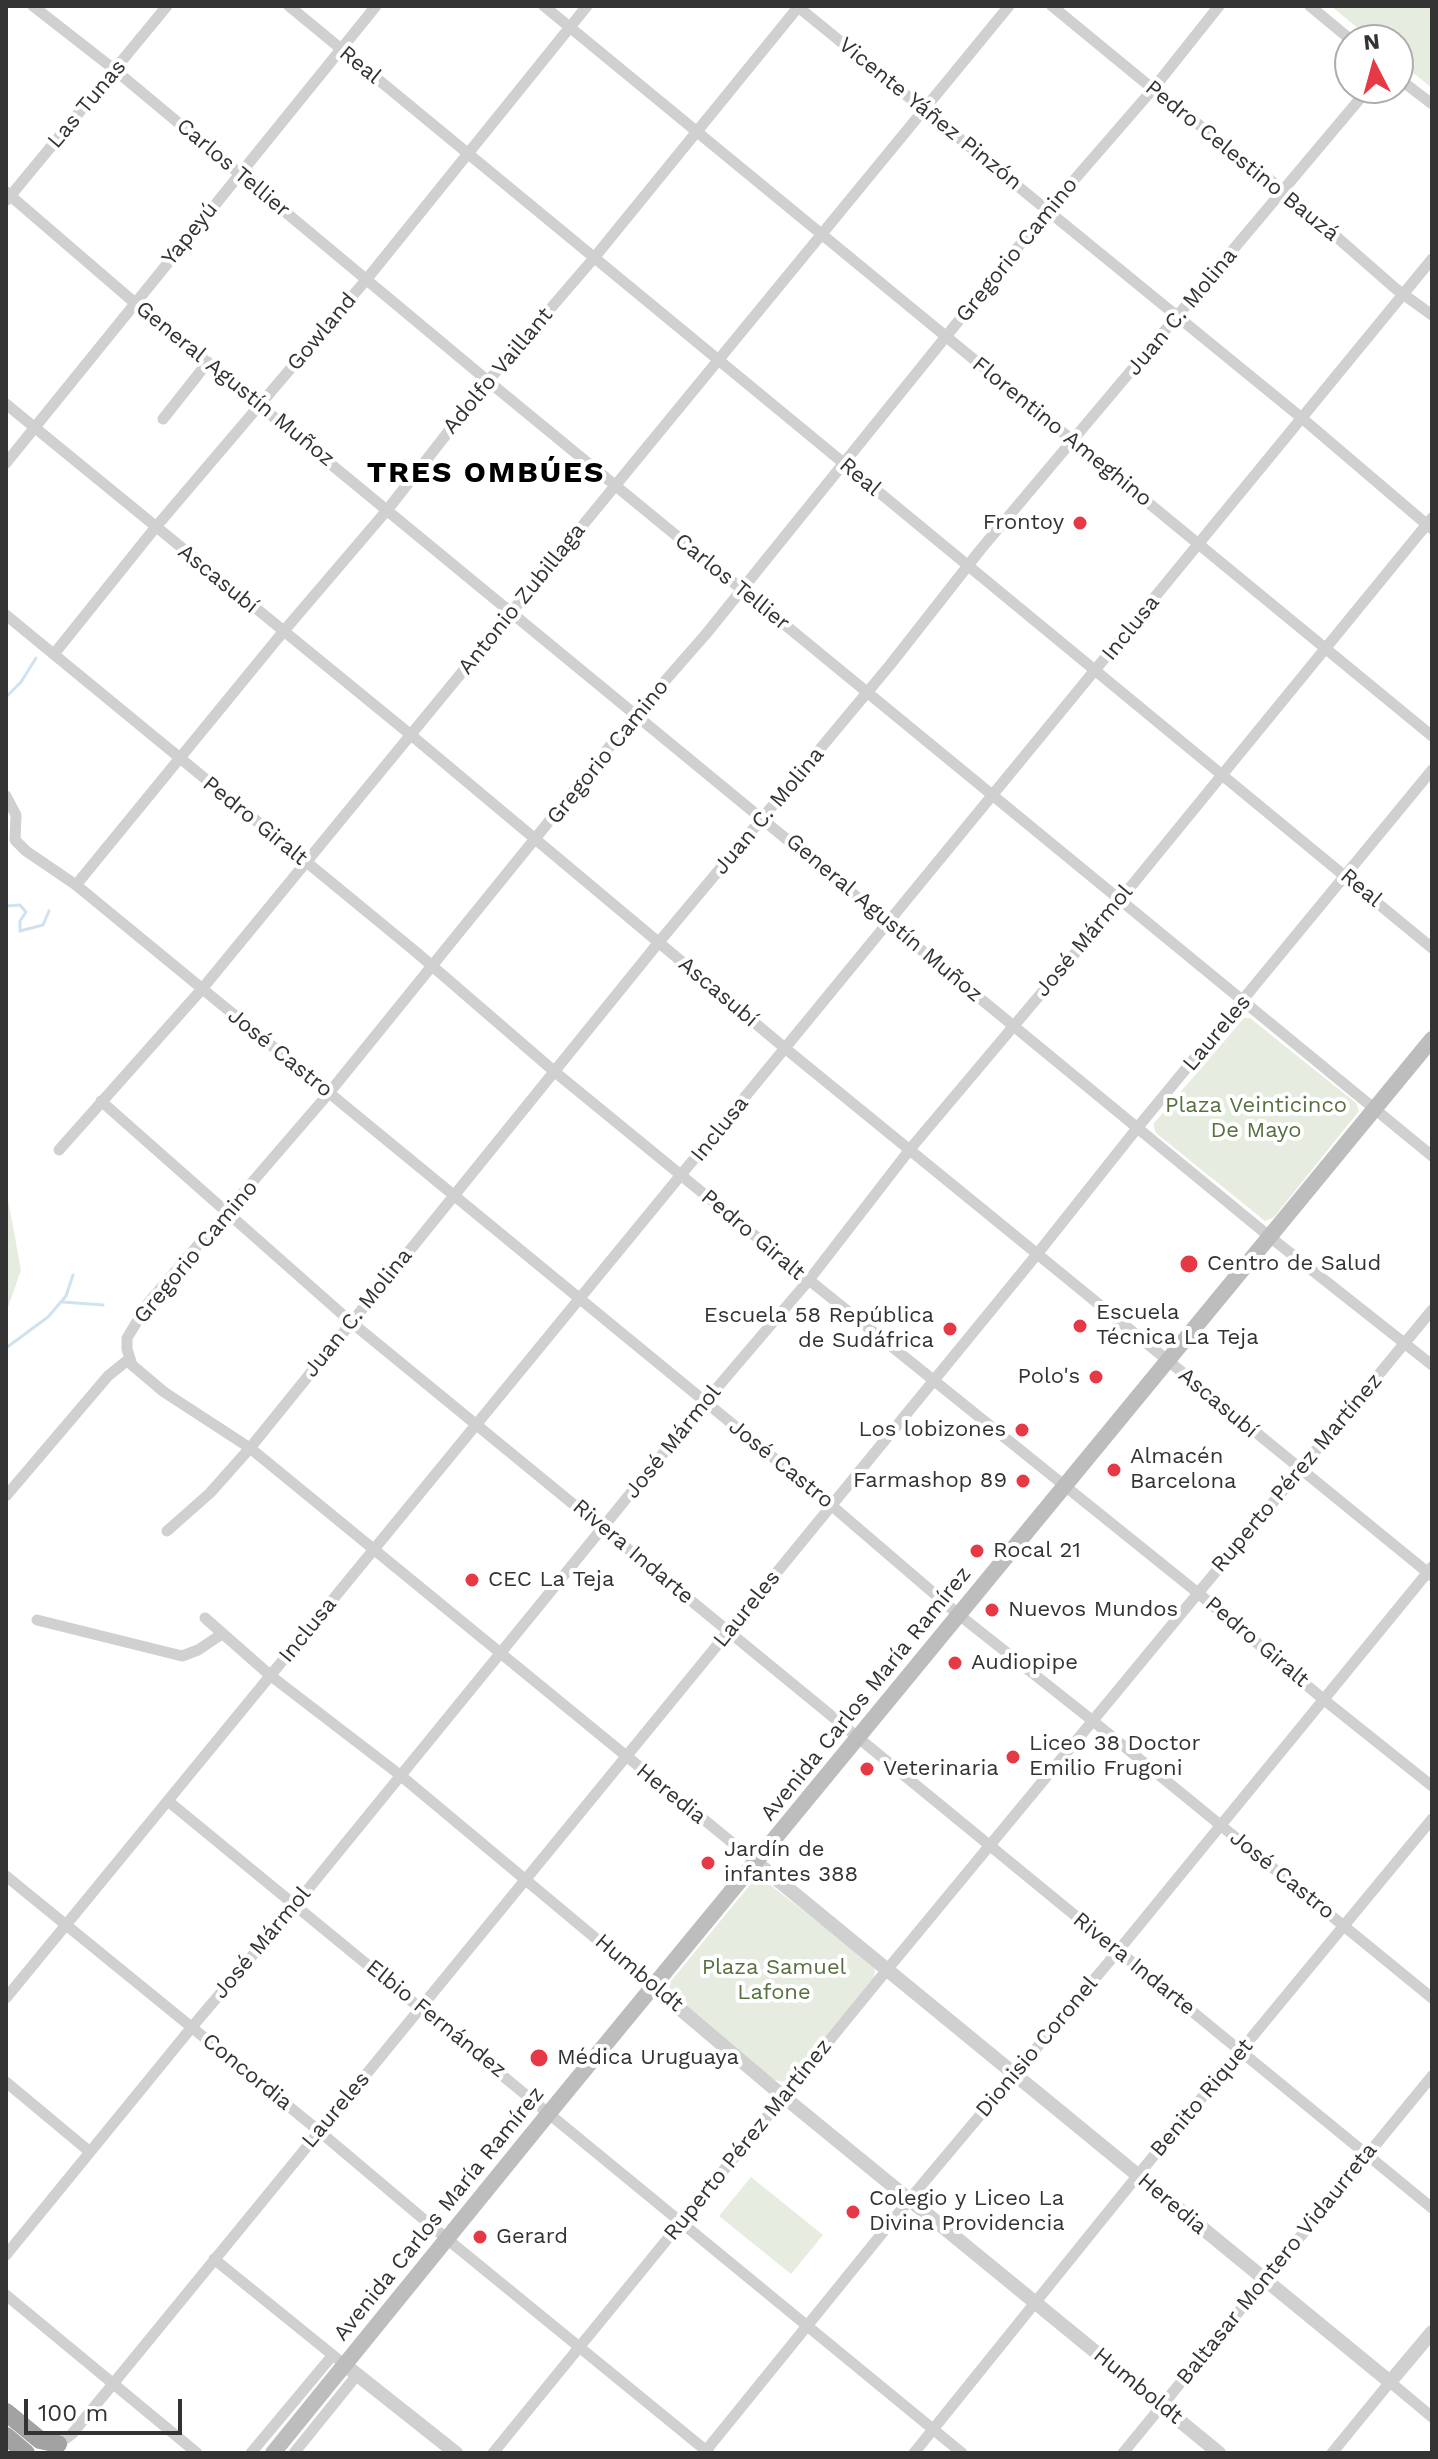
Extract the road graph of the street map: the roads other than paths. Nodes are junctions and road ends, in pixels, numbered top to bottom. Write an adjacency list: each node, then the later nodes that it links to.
1 (33, 6): 15 (street, Carlos Tellier)
2 (167, 6): 15 (street, Las Tunas)
3 (289, 6): 14 (street, Real)
4 (376, 6): 14 (street, Yapeyú)
5 (544, 6): 13 (street, Florentino Ameghino)
6 (587, 6): 13 (street, Gowland)
7 (798, 6): 20 (street, Vicente Yáñez Pinzón); 21 (street, Adolfo Vaillant)
8 (1009, 6): 20 (street, Antonio Zubillaga)
9 (1052, 6): 16 (street, Pedro Celestino Bauzá)
10 (1219, 6): 16 (street, Gregorio Camino)
11 (1310, 6): 12 (street)
12 (1334, 26)
13 (569, 27): 21 (street, Florentino Ameghino); 22 (street, Gowland)
14 (341, 49): 22 (street, Real); 23 (street, Yapeyú)
15 (115, 70): 23 (street, Carlos Tellier); 25 (street, Las Tunas)
16 (1153, 89): 24 (street, Pedro Celestino Bauzá); 26 (street, Gregorio Camino)
17 (1414, 90): 19 (street)
18 (1356, 104): 24 (street, Juan C. Molina)
19 (1432, 104)
20 (925, 110): 26 (street, Vicente Yáñez Pinzón); 27 (street, Antonio Zubillaga)
21 (698, 132): 27 (street, Florentino Ameghino); 28 (street, Adolfo Vaillant)
22 (469, 154): 28 (street, Real); 30 (street, Gowland)
23 (239, 173): 30 (street, Carlos Tellier); 32 (street, Yapeyú)
24 (1283, 190): 31 (street, Pedro Celestino Bauzá); 34 (street, Juan C. Molina)
25 (8, 196): 32 (street, General Agustín Muñoz)
26 (1048, 210): 34 (street, Vicente Yáñez Pinzón); 35 (street, Gregorio Camino)
27 (821, 235): 35 (street, Florentino Ameghino); 36 (street, Antonio Zubillaga)
28 (594, 258): 36 (street, Real); 38 (street, Adolfo Vaillant)
29 (1432, 259): 31 (street, Inclusa)
30 (366, 280): 38 (street, Carlos Tellier); 40 (street, Gowland)
31 (1403, 294): 33 (street, Pedro Celestino Bauzá); 42 (street, Inclusa)
32 (135, 303): 37 (street, General Agustín Muñoz); 43 (street, Yapeyú)
33 (1432, 315)
34 (1177, 317): 42 (street, Vicente Yáñez Pinzón); 44 (street, Juan C. Molina)
35 (946, 337): 44 (street, Florentino Ameghino); 46 (street, Gregorio Camino)
36 (718, 359): 46 (street, Real); 47 (street, Antonio Zubillaga)
37 (208, 362): 40 (street, General Agustín Muñoz); 41 (street)
38 (488, 381): 47 (street, Carlos Tellier); 48 (street, Adolfo Vaillant)
39 (6, 404): 43 (street, Ascasubí)
40 (261, 405): 48 (street, General Agustín Muñoz); 50 (street, Gowland)
41 (163, 419)
42 (1303, 419): 49 (street, Vicente Yáñez Pinzón); 51 (street, Inclusa)
43 (35, 429): 45 (street, Yapeyú); 50 (street, Ascasubí)
44 (1074, 442): 51 (street, Florentino Ameghino); 52 (street, Juan C. Molina)
45 (6, 463)
46 (844, 463): 52 (street, Real); 53 (street, Gregorio Camino)
47 (615, 486): 53 (street, Carlos Tellier); 54 (street, Antonio Zubillaga)
48 (388, 509): 54 (street, General Agustín Muñoz); 56 (street, Adolfo Vaillant)
49 (1430, 524): 57 (street, José Mármol)
50 (155, 528): 56 (street, Ascasubí); 58 (street, Gowland)
51 (1199, 545): 57 (street, Florentino Ameghino); 59 (street, Inclusa)
52 (969, 566): 59 (street, Real); 60 (street, Juan C. Molina)
53 (742, 589): 60 (street, Carlos Tellier); 61 (street, Gregorio Camino)
54 (513, 611): 61 (street, General Agustín Muñoz); 62 (street, Antonio Zubillaga)
55 (6, 615): 58 (street, Pedro Giralt)
56 (283, 632): 62 (street, Ascasubí); 64 (street, Adolfo Vaillant)
57 (1324, 648): 63 (street, Florentino Ameghino); 66 (street, José Mármol)
58 (54, 654): 64 (street, Pedro Giralt)
59 (1096, 671): 66 (street, Real); 67 (street, Inclusa)
60 (867, 692): 67 (street, Carlos Tellier); 69 (street, Juan C. Molina)
61 (636, 714): 69 (street, General Agustín Muñoz); 70 (street, Gregorio Camino)
62 (411, 735): 70 (street, Ascasubí); 71 (street, Antonio Zubillaga)
63 (1432, 736)
64 (180, 759): 71 (street, Pedro Giralt); 73 (street, Adolfo Vaillant)
65 (1432, 770): 72 (street, Laureles)
66 (1221, 773): 72 (street, Real); 74 (street, José Mármol)
67 (994, 795): 74 (street, Carlos Tellier); 75 (street, Inclusa)
68 (6, 796): 73 (street, José Castro)
69 (763, 818): 75 (street, General Agustín Muñoz); 76 (street, Juan C. Molina)
70 (536, 840): 76 (street, Ascasubí); 78 (street, Gregorio Camino)
71 (305, 862): 78 (street, Pedro Giralt); 79 (street, Antonio Zubillaga)
72 (1346, 877): 77 (street, Real); 80 (street, Laureles)
73 (76, 885): 79 (street, José Castro)
74 (1119, 901): 80 (street, Carlos Tellier); 81 (street, José Mármol)
75 (890, 922): 81 (street, General Agustín Muñoz); 83 (street, Inclusa)
76 (659, 942): 83 (street, Ascasubí); 84 (street, Juan C. Molina)
77 (1432, 948)
78 (431, 966): 84 (street, Pedro Giralt); 85 (street, Gregorio Camino)
79 (202, 989): 85 (street, José Castro); 86 (street, Antonio Zubillaga)
80 (1244, 1001): 87 (street, Carlos Tellier); 88 (street, Laureles)
81 (1014, 1025): 88 (street, General Agustín Muñoz); 89 (street, José Mármol)
82 (1432, 1039): 87 (main road, Avenida Carlos María Ramírez)
83 (786, 1049): 89 (street, Ascasubí); 92 (street, Inclusa)
84 (555, 1072): 92 (street, Pedro Giralt); 93 (street, Juan C. Molina)
85 (329, 1093): 93 (street, José Castro); 94 (street, Gregorio Camino)
86 (101, 1101): 90 (street, Antonio Zubillaga); 94 (street, Rivera Indarte)
87 (1374, 1109): 91 (street, Carlos Tellier); 95 (main road, Avenida Carlos María Ramírez)
88 (1138, 1127): 95 (street, General Agustín Muñoz); 96 (street, Laureles)
89 (911, 1148): 96 (street, Ascasubí); 97 (street, José Mármol)
90 (59, 1150)
91 (1432, 1156)
92 (682, 1175): 97 (street, Pedro Giralt); 98 (street, Inclusa)
93 (454, 1196): 98 (street, José Castro); 100 (street, Juan C. Molina)
94 (228, 1212): 100 (street, Rivera Indarte); 102 (street, Gregorio Camino)
95 (1270, 1237): 101 (street, General Agustín Muñoz); 103 (main road, Avenida Carlos María Ramírez)
96 (1038, 1253): 103 (street, Ascasubí); 105 (street, Laureles)
97 (809, 1280): 105 (street, Pedro Giralt); 106 (street, José Mármol)
98 (580, 1299): 106 (street, José Castro); 107 (street, Inclusa)
99 (1432, 1310): 101 (street, Ruperto Pérez Martínez)
100 (351, 1322): 107 (street, Rivera Indarte); 108 (street, Juan C. Molina)
101 (1405, 1343): 104 (street, General Agustín Muñoz); 109 (street, Ruperto Pérez Martínez)
102 (129, 1359): 108 (street, Heredia); 111 (street)
103 (1169, 1362): 109 (street, Ascasubí); 110 (main road, Avenida Carlos María Ramírez)
104 (1432, 1365)
105 (933, 1379): 110 (street, Pedro Giralt); 112 (street, Laureles)
106 (705, 1402): 112 (street, José Castro); 113 (street, José Mármol)
107 (477, 1425): 113 (street, Rivera Indarte); 115 (street, Inclusa)
108 (250, 1448): 114 (street, Juan C. Molina); 115 (street, Heredia)
109 (1299, 1470): 116 (street, Ascasubí); 117 (street, Ruperto Pérez Martínez)
110 (1066, 1486): 117 (street, Pedro Giralt); 118 (main road, Avenida Carlos María Ramírez)
111 (6, 1496)
112 (831, 1505): 118 (street, José Castro); 121 (street, Laureles)
113 (604, 1527): 121 (street, Rivera Indarte); 123 (street, José Mármol)
114 (167, 1531)
115 (374, 1549): 123 (street, Heredia); 124 (street, Inclusa)
116 (1430, 1572): 125 (street, Dionisio Coronel)
117 (1198, 1593): 125 (street, Pedro Giralt); 126 (street, Ruperto Pérez Martínez)
118 (958, 1614): 126 (street, José Castro); 127 (main road, Avenida Carlos María Ramírez)
119 (205, 1618): 122 (street, Humboldt)
120 (37, 1620): 122 (street)
121 (728, 1632): 127 (street, Rivera Indarte); 128 (street, Laureles)
122 (222, 1634): 124 (street, Humboldt)
123 (500, 1653): 128 (street, Heredia); 129 (street, José Mármol)
124 (271, 1676): 129 (street, Humboldt); 131 (street, Inclusa)
125 (1323, 1699): 130 (street, Pedro Giralt); 133 (street, Dionisio Coronel)
126 (1093, 1721): 133 (street, José Castro); 134 (street, Ruperto Pérez Martínez)
127 (858, 1739): 134 (street, Rivera Indarte); 135 (main road, Avenida Carlos María Ramírez)
128 (625, 1757): 135 (street, Heredia); 137 (street, Laureles)
129 (400, 1775): 137 (street, Humboldt); 138 (street, José Mármol)
130 (1432, 1786)
131 (168, 1801): 138 (street, Elbio Fernández); 139 (street, Inclusa)
132 (1432, 1819): 140 (street, Benito Riquet)
133 (1221, 1825): 140 (street, José Castro); 141 (street, Dionisio Coronel)
134 (990, 1846): 141 (street, Rivera Indarte); 142 (street, Ruperto Pérez Martínez)
135 (757, 1863): 142 (street, Heredia); 143 (main road, Avenida Carlos María Ramírez)
136 (6, 1876): 139 (street, Concordia)
137 (527, 1879): 143 (street, Humboldt); 146 (street, Laureles)
138 (296, 1904): 146 (street, Elbio Fernández); 147 (street, José Mármol)
139 (67, 1924): 144 (street, Inclusa); 147 (street, Concordia)
140 (1344, 1925): 145 (street, José Castro); 148 (street, Benito Riquet)
141 (1118, 1951): 148 (street, Rivera Indarte); 149 (street, Dionisio Coronel)
142 (886, 1971): 149 (street, Heredia); 152 (street, Ruperto Pérez Martínez)
143 (654, 1987): 152 (street, Humboldt); 153 (main road, Avenida Carlos María Ramírez)
144 (6, 1998)
145 (1432, 1998)
146 (422, 2007): 153 (street, Elbio Fernández); 154 (street, Laureles)
147 (192, 2027): 154 (street, Concordia); 155 (street, José Mármol)
148 (1241, 2051): 156 (street, Rivera Indarte); 157 (street, Benito Riquet)
149 (1014, 2074): 157 (street, Heredia); 158 (street, Dionisio Coronel)
150 (1432, 2076): 156 (street, Baltasar Montero Vidaurreta)
151 (6, 2082): 155 (street)
152 (784, 2097): 158 (street, Humboldt); 160 (street, Ruperto Pérez Martínez)
153 (549, 2113): 160 (street, Elbio Fernández); 161 (main road, Avenida Carlos María Ramírez)
154 (319, 2131): 161 (street, Concordia); 163 (street, Laureles)
155 (90, 2152): 162 (street, José Mármol)
156 (1367, 2155): 159 (street, Rivera Indarte); 164 (street, Baltasar Montero Vidaurreta)
157 (1138, 2175): 164 (street, Heredia); 166 (street, Benito Riquet)
158 (910, 2199): 166 (street, Humboldt); 167 (street, Dionisio Coronel)
159 (1432, 2208)
160 (682, 2223): 167 (street, Elbio Fernández); 169 (street, Ruperto Pérez Martínez)
161 (447, 2239): 169 (street, Concordia); 170 (main road, Avenida Carlos María Ramírez)
162 (6, 2255)
163 (214, 2259): 170 (street); 172 (street, Laureles)
164 (1264, 2281): 171 (street, Heredia); 173 (street, Baltasar Montero Vidaurreta)
165 (6, 2295): 172 (street)
166 (1035, 2302): 173 (street, Humboldt); 176 (street, Benito Riquet)
167 (808, 2325): 176 (street, Elbio Fernández); 179 (street, Dionisio Coronel)
168 (1432, 2332): 171 (street)
169 (580, 2347): 179 (street, Concordia); 186 (street, Ruperto Pérez Martínez)
170 (345, 2365): 182 (street, Avenida Carlos María Ramírez); 183 (main road, Avenida Carlos María Ramírez); 184 (street, Avenida Carlos María Ramírez); 185 (street)
171 (1390, 2382): 175 (street, Heredia); 191 (street)
172 (113, 2383): 178 (street, Laureles); 181 (street)
173 (1162, 2405): 189 (street, Baltasar Montero Vidaurreta); 190 (street, Humboldt)
174 (6, 2412): 178 (highway)
175 (1432, 2417)
176 (933, 2429): 187 (street, Benito Riquet); 188 (street, Elbio Fernández)
177 (6, 2436): 180 (highway)
178 (58, 2444)
179 (706, 2452)
180 (26, 2453)
181 (197, 2453)
182 (251, 2453)
183 (273, 2453)
184 (294, 2453)
185 (456, 2453)
186 (493, 2453)
187 (914, 2453)
188 (962, 2453)
189 (1123, 2453)
190 (1219, 2453)
191 (1332, 2453)

